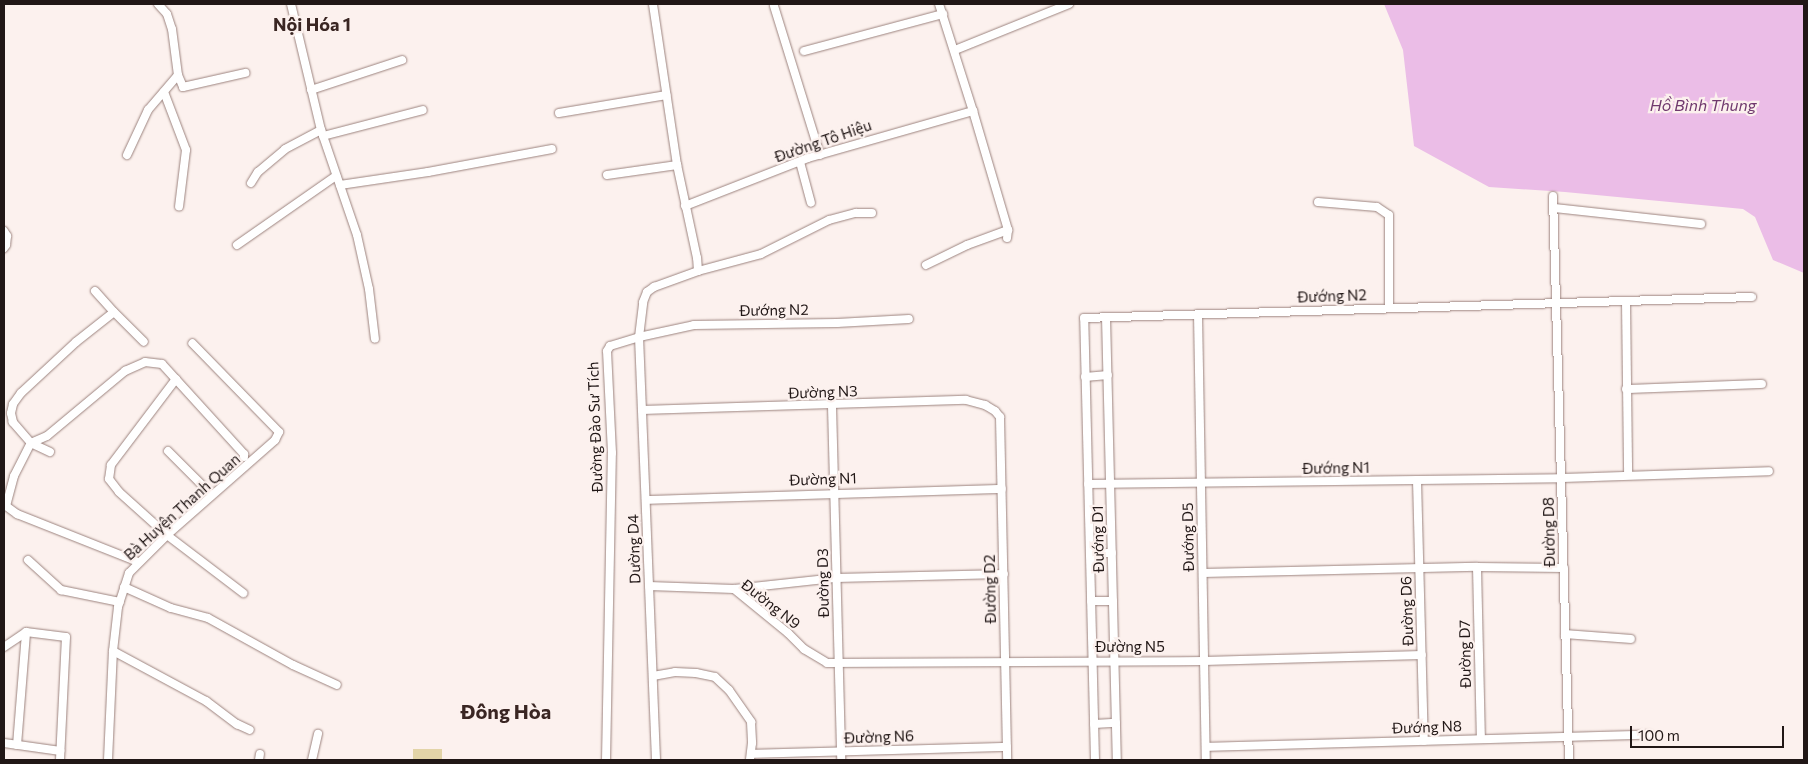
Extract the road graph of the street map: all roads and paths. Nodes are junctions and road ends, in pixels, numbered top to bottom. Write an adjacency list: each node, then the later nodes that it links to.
1 (158, 4): 12 (street)
2 (291, 4): 13 (street)
3 (653, 4): 15 (street)
4 (939, 4): 7 (street)
5 (1069, 4): 8 (street)
6 (774, 6): 22 (street)
7 (943, 14): 8 (street); 9 (street)
8 (955, 50): 17 (street)
9 (804, 51)
10 (402, 60): 13 (street)
11 (245, 73): 12 (street)
12 (178, 76): 14 (street)
13 (311, 90): 19 (street)
14 (164, 92): 21 (street); 33 (street)
15 (666, 95): 18 (street); 24 (street)
16 (423, 110): 19 (street)
17 (973, 111): 22 (street, Đường Tô Hiệu); 40 (street)
18 (559, 113)
19 (322, 133): 26 (street); 27 (street)
20 (552, 149): 28 (street)
21 (127, 155)
22 (820, 155): 23 (street, Đường Tô Hiệu)
23 (800, 162): 31 (street); 32 (street, Đường Tô Hiệu)
24 (677, 165): 25 (street); 32 (street)
25 (608, 175)
26 (336, 176): 28 (street); 38 (street)
27 (251, 183)
28 (340, 185): 53 (street)
29 (1553, 196): 34 (street, Đường D8)
30 (1318, 202): 46 (street)
31 (811, 203)
32 (685, 206): 41 (street)
33 (179, 207)
34 (1554, 208): 36 (street); 45 (street, Đường D8)
35 (872, 213): 41 (street)
36 (1701, 224)
37 (4, 231): 39 (street)
38 (237, 245)
39 (4, 248)
40 (926, 265)
41 (698, 270): 52 (street)
42 (95, 291): 47 (street)
43 (1752, 298): 44 (street, Đướng N2)
44 (1626, 302): 45 (street, Đướng N2); 60 (street)
45 (1558, 303): 46 (street, Đướng N2); 70 (street, Đường D8)
46 (1389, 308): 48 (street, Đướng N2)
47 (114, 312): 54 (street); 64 (street)
48 (1198, 314): 49 (street, Đướng N2); 73 (street, Đướng D5)
49 (1106, 317): 50 (street, Đướng N2); 56 (street, Đướng D1)
50 (1084, 318): 57 (street, Đướng D1)
51 (909, 319): 52 (street, Đướng N2)
52 (639, 337): 62 (street, Dường D4); 129 (street, Đường Đào Sư Tích)
53 (375, 339)
54 (144, 342)
55 (192, 343): 77 (street, Bà Huyện Thanh Quan)
56 (1108, 375): 57 (street); 74 (street, Đướng D1)
57 (1085, 377): 72 (street, Đướng D1)
58 (176, 379): 64 (street); 67 (street); 80 (street)
59 (1762, 384): 60 (street)
60 (1626, 389): 69 (street)
61 (832, 406): 62 (street, Đường N3); 63 (street, Đường N3); 76 (street, Đường D3)
62 (642, 410): 78 (street, Dường D4)
63 (1000, 417): 75 (street, Đường D2)
64 (31, 443): 66 (street); 79 (street)
65 (168, 451): 77 (street)
66 (50, 452)
67 (244, 457)
68 (1769, 470): 69 (street, Đướng N1)
69 (1628, 475): 70 (street, Đướng N1)
70 (1562, 478): 71 (street, Đướng N1); 87 (street, Đường D8)
71 (1417, 480): 73 (street, Đướng N1); 86 (street, Đường D6)
72 (1088, 484): 74 (street); 82 (street, Đướng D1)
73 (1201, 484): 74 (street, Đướng N1); 88 (street, Đướng D5)
74 (1110, 485): 81 (street, Đướng D1)
75 (1002, 489): 76 (street, Đường N1); 89 (street, Đường D2)
76 (834, 493): 78 (street, Đường N1); 90 (street, Đường D3)
77 (212, 495): 80 (street, Bà Huyện Thanh Quan)
78 (646, 500): 91 (street, Dường D4)
79 (5, 506): 84 (street)
80 (167, 535): 84 (street, Bà Huyện Thanh Quan); 94 (street)
81 (1112, 553): 82 (street); 96 (street, Đướng D1)
82 (1090, 554): 95 (street, Đướng D1)
83 (28, 560): 97 (street)
84 (138, 562): 92 (street, Bà Huyện Thanh Quan)
85 (1477, 567): 86 (street); 87 (street); 117 (street, Đường D7)
86 (1419, 568): 88 (street); 103 (street, Đường D6)
87 (1564, 568): 99 (street, Đường D8)
88 (1203, 573): 106 (street, Đướng D5)
89 (1004, 574): 90 (street); 107 (street, Đường D2)
90 (836, 578): 93 (street); 108 (street, Đường D3)
91 (649, 586): 93 (street, Đường N9); 109 (street, Dường D4)
92 (124, 587): 97 (street, Bà Huyện Thanh Quan); 110 (street)
93 (734, 589): 108 (street, Đường N9)
94 (243, 593)
95 (1091, 601): 96 (street); 104 (street, Đướng D1)
96 (1113, 601): 105 (street, Đướng D1)
97 (120, 602): 102 (street, Bà Huyện Thanh Quan)
98 (26, 632): 101 (street); 120 (street); 123 (street)
99 (1566, 634): 100 (street); 116 (street, Đường D8)
100 (1631, 639)
101 (4, 647)
102 (113, 651): 113 (street); 127 (street, Bà Huyện Thanh Quan)
103 (1422, 655): 106 (street, Đường N5); 118 (street, Đường D6)
104 (1092, 660): 105 (street, Đường N5); 107 (street, Đường N5); 112 (street, Đướng D1)
105 (1115, 660): 106 (street, Đường N5); 111 (street, Đướng D1)
106 (1204, 661): 122 (street, Đướng D5)
107 (1005, 662): 108 (street, Đường N5); 121 (street, Đường D2)
108 (838, 664): 124 (street, Đường D3)
109 (653, 676): 125 (street); 130 (street, Dường D4)
110 (337, 685)
111 (1116, 723): 112 (street); 133 (street, Đướng D1)
112 (1094, 724): 132 (street, Đướng D1)
113 (250, 730)
114 (318, 734): 128 (street)
115 (1649, 735): 116 (street, Đướng N8)
116 (1568, 737): 117 (street, Đướng N8); 135 (street, Đường D8)
117 (1481, 739): 118 (street, Đướng N8)
118 (1424, 741): 122 (street, Đướng N8)
119 (4, 743): 120 (street)
120 (17, 745): 123 (street)
121 (1007, 747): 124 (street, Đường N6); 131 (street, Đường D2)
122 (1206, 747): 134 (street, Đướng D5)
123 (60, 751): 126 (street)
124 (841, 756): 125 (street, Đường N6)
125 (750, 757)
126 (60, 760)
127 (108, 760)
128 (312, 760)
129 (606, 760)
130 (656, 760)
131 (1008, 760)
132 (1095, 760)
133 (1117, 760)
134 (1206, 760)
135 (1569, 760)

